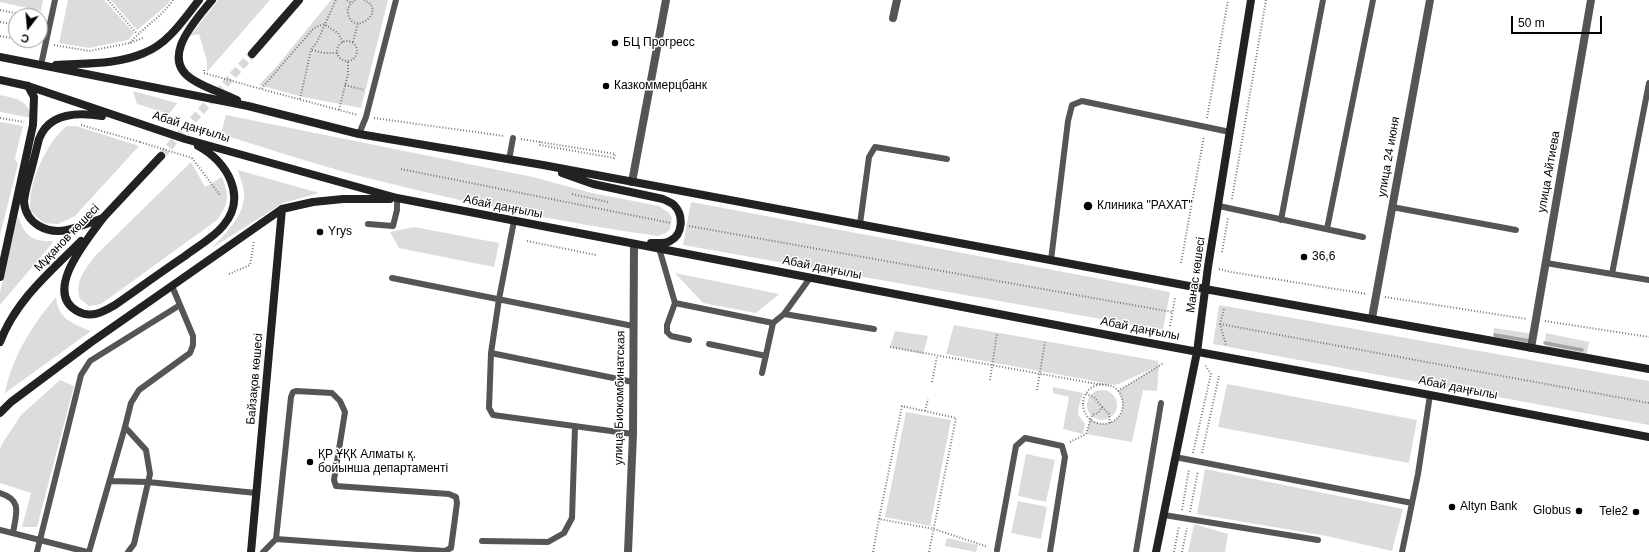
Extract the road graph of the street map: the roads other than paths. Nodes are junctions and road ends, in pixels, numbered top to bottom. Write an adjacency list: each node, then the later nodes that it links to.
1 (55, 0): 16 (lane)
2 (199, 0): 16 (main road)
3 (212, 0): 20 (main road)
4 (299, 0): 14 (main road)
5 (396, 0): 23 (lane)
6 (666, 0): 30 (street)
7 (897, 0): 13 (street)
8 (1251, 0): 22 (main road, Манас көшесі)
9 (1323, 0): 36 (lane)
10 (1373, 0): 40 (lane)
11 (1430, 0): 33 (street, улица 24 июня)
12 (1591, 0): 46 (street, улица Айтиева)
13 (894, 18)
14 (252, 54)
15 (0, 57): 16 (main road)
16 (44, 66): 20 (main road)
17 (0, 80): 19 (main road, Абай даңғылы)
18 (1649, 83): 47 (lane)
19 (28, 86): 21 (main road, Абай даңғылы); 48 (main road)
20 (248, 106): 23 (main road)
21 (127, 120): 25 (main road, Абай даңғылы); 35 (main road)
22 (1230, 132): 32 (main road, Манас көшесі); 45 (lane)
23 (360, 134): 28 (main road)
24 (513, 138): 28 (lane)
25 (185, 139): 31 (main road, Абай даңғылы); 35 (main road)
26 (161, 156): 35 (main road, Мұқанов көшесі)
27 (947, 159): 39 (lane)
28 (509, 160): 29 (main road)
29 (543, 165): 30 (main road); 43 (main road)
30 (632, 182): 39 (main road)
31 (397, 198): 34 (main road); 37 (main road, Абай даңғылы); 38 (lane)
32 (1218, 206): 36 (lane); 53 (main road, Манас көшесі)
33 (1392, 207): 41 (lane); 58 (street, улица 24 июня)
34 (282, 209): 52 (main road); 83 (main road, Байзақов көшесі)
35 (103, 218): 63 (main road, Мұқанов көшесі)
36 (1281, 220): 40 (lane)
37 (514, 221): 43 (main road, Абай даңғылы); 54 (lane)
38 (368, 224)
39 (860, 224): 45 (main road)
40 (1327, 229): 42 (lane)
41 (1516, 230)
42 (1363, 237)
43 (634, 244): 44 (main road, Абай даңғылы); 60 (street, улица Биокомбинатская)
44 (659, 248): 50 (main road, Абай даңғылы); 55 (lane)
45 (1051, 260): 53 (main road)
46 (1546, 263): 47 (lane); 65 (street, улица Айтиева)
47 (1612, 274): 51 (lane)
48 (0, 277)
49 (392, 278): 54 (lane)
50 (810, 278): 57 (lane); 66 (main road, Абай даңғылы)
51 (1649, 280)
52 (172, 286): 56 (lane); 74 (main road)
53 (1205, 289): 58 (main road); 66 (main road, Манас көшесі)
54 (498, 299): 60 (lane); 67 (lane)
55 (675, 303): 59 (lane); 62 (lane)
56 (180, 305): 75 (lane); 89 (lane)
57 (784, 314): 59 (lane); 61 (lane)
58 (1372, 318): 65 (main road)
59 (773, 322): 68 (lane)
60 (633, 326): 71 (street, улица Биокомбинатская)
61 (874, 329)
62 (688, 340)
63 (0, 342)
64 (710, 344): 68 (lane)
65 (1531, 348): 69 (main road)
66 (1197, 352): 72 (main road, Абай даңғылы); 79 (main road, Манас көшесі)
67 (491, 353): 71 (lane); 76 (lane)
68 (766, 356): 70 (lane)
69 (1649, 370)
70 (762, 373)
71 (633, 382): 77 (street, улица Биокомбинатская)
72 (1430, 395): 78 (main road, Абай даңғылы); 84 (lane)
73 (1161, 404): 101 (lane)
74 (0, 413)
75 (125, 427): 80 (lane); 81 (lane)
76 (575, 427): 77 (lane); 91 (lane)
77 (632, 434): 98 (street, улица Биокомбинатская)
78 (1649, 437)
79 (1175, 457): 84 (lane); 85 (main road, Манас көшесі)
80 (110, 481): 81 (lane); 94 (lane)
81 (148, 482): 83 (lane); 95 (lane)
82 (0, 493): 87 (lane)
83 (256, 493): 96 (main road, Байзақов көшесі)
84 (1412, 503): 103 (lane)
85 (1164, 515): 90 (lane); 102 (main road, Манас көшесі)
86 (0, 530): 87 (lane)
87 (13, 533): 89 (lane)
88 (276, 539): 88 (lane); 97 (lane)
89 (39, 540): 93 (lane); 94 (lane)
90 (1318, 540)
91 (482, 541)
92 (997, 551): 99 (lane); 100 (lane)
93 (37, 552)
94 (88, 552)
95 (128, 552)
96 (251, 552)
97 (263, 552)
98 (628, 552)
99 (1005, 552)
100 (1050, 552)
101 (1136, 552)
102 (1156, 552)
103 (1402, 552)

